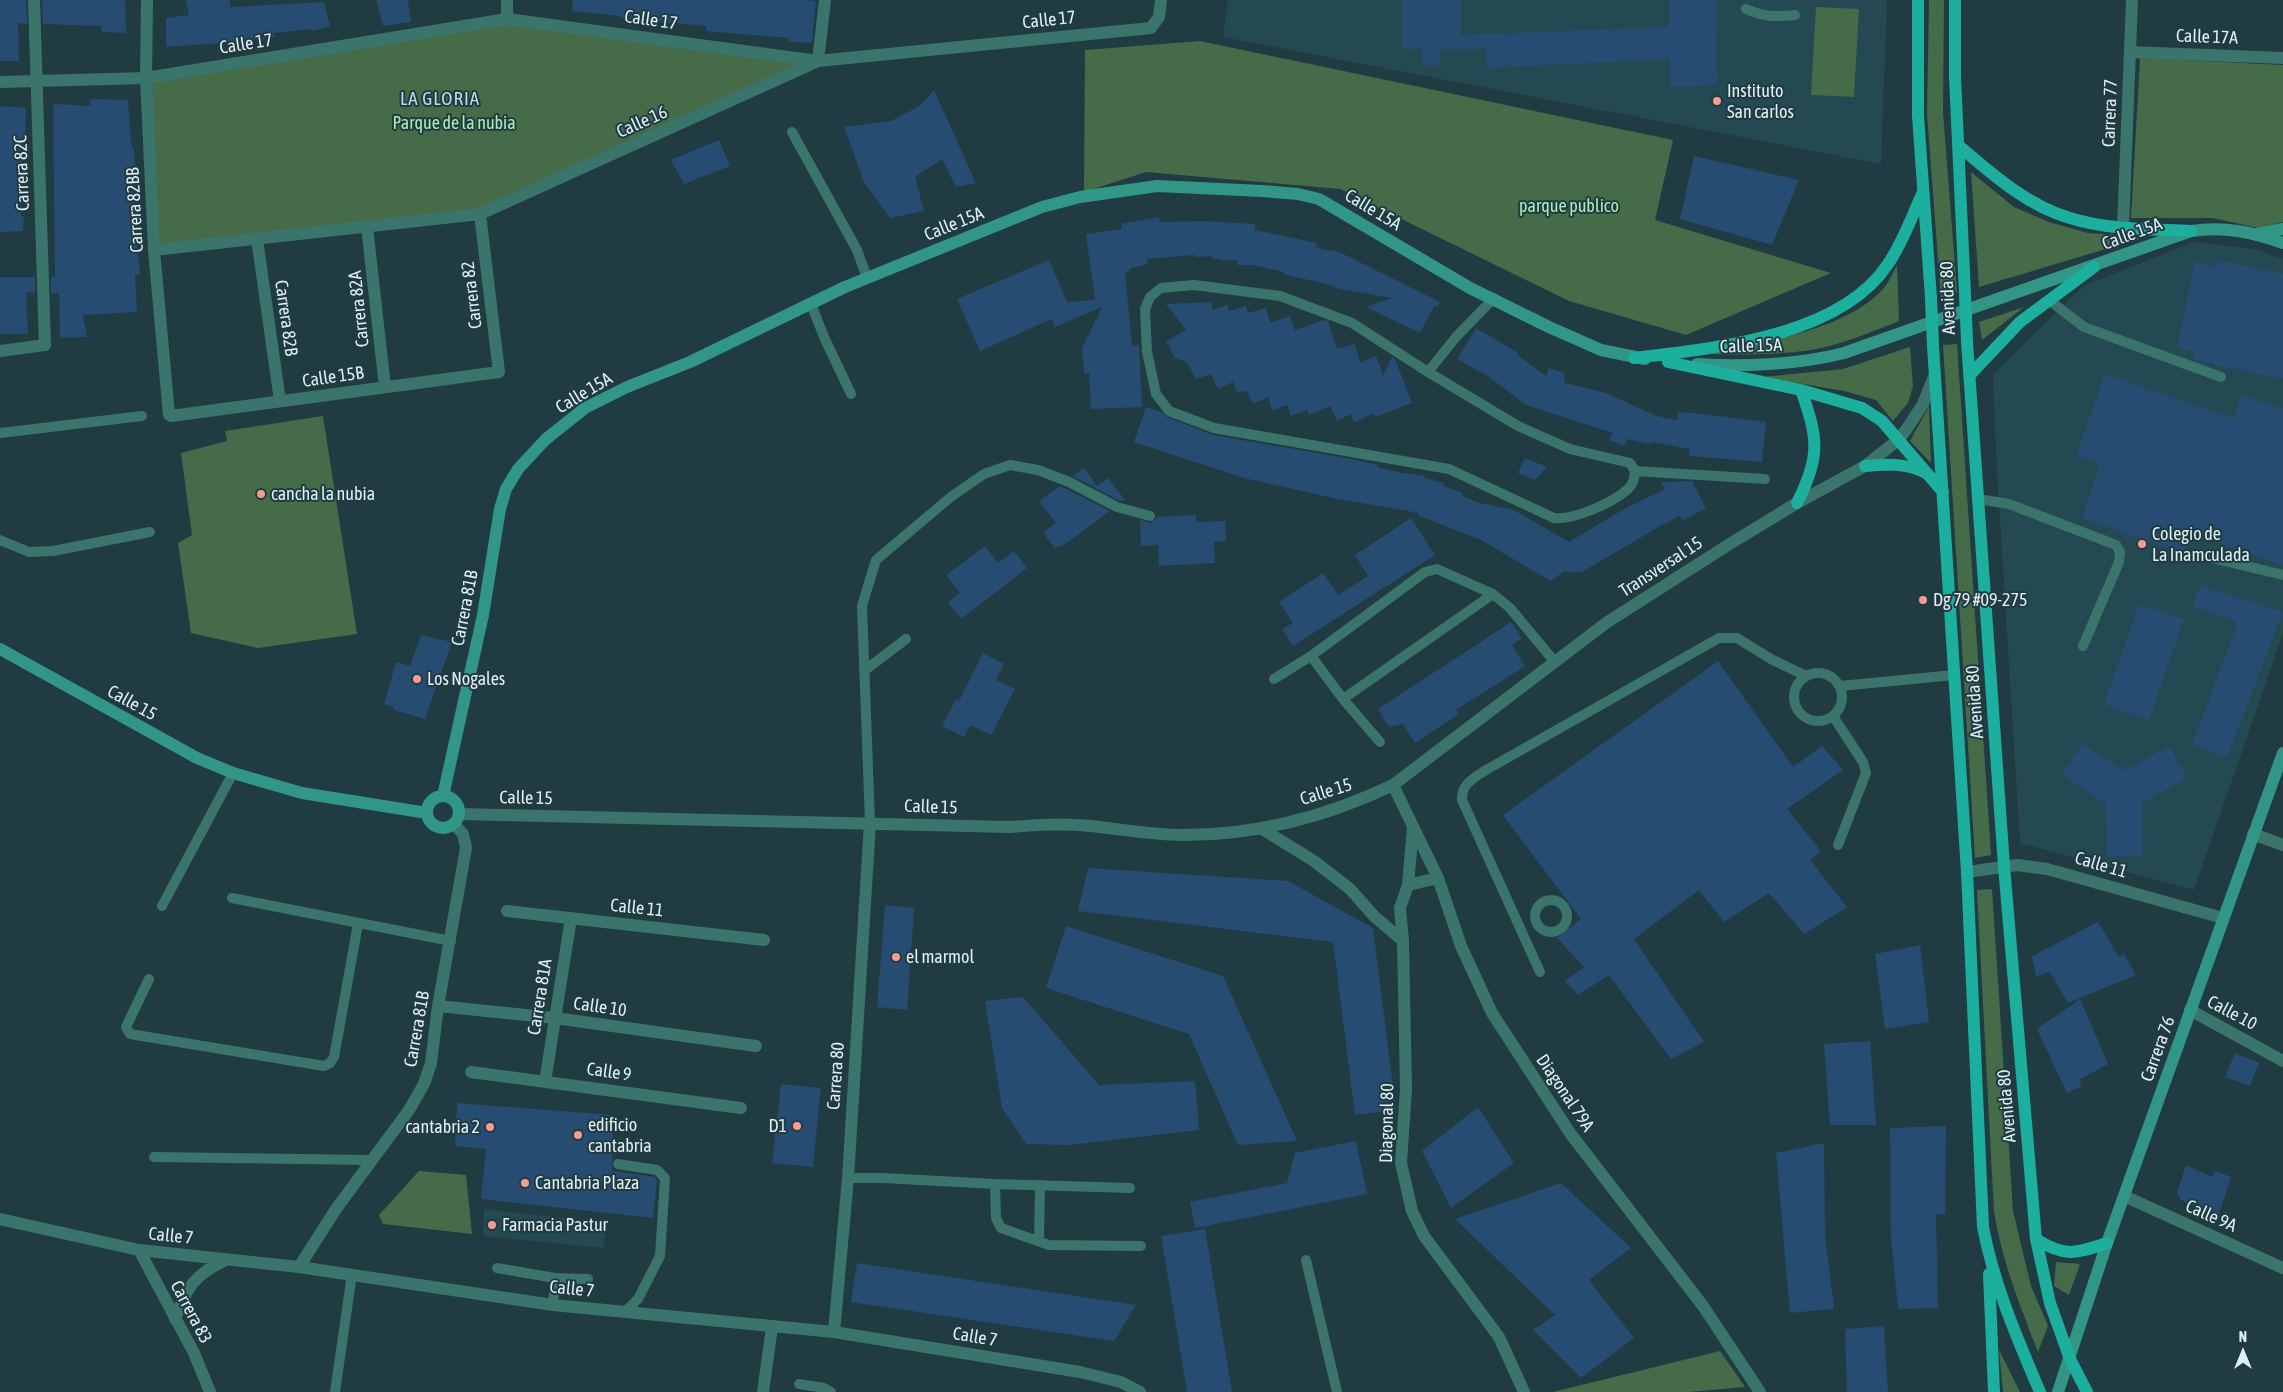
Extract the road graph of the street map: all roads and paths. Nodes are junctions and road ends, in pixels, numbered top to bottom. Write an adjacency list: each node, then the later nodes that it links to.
1 (34, 0): 16 (street, Carrera 82C)
2 (147, 0): 15 (street, Carrera 82BB)
3 (507, 0): 11 (street)
4 (825, 0): 14 (street)
5 (1161, 0): 14 (street, Calle 17)
6 (1918, 0): 20 (main road, Avenida 80)
7 (1955, 0): 19 (main road, Avenida 80)
8 (2132, 0): 12 (street, Carrera 77)
9 (1746, 9): 10 (lane)
10 (1795, 15)
11 (507, 19): 14 (street, Calle 17); 15 (street, Calle 17)
12 (2130, 52): 13 (street, Calle 17A); 23 (street, Carrera 77)
13 (2283, 58)
14 (818, 61): 21 (street, Calle 16)
15 (146, 78): 16 (street, Calle 17); 29 (street, Carrera 82BB)
16 (36, 81): 17 (street, Calle 17); 35 (street, Carrera 82C)
17 (0, 82)
18 (792, 132): 31 (lane)
19 (1958, 145): 23 (main road); 41 (main road, Avenida 80, bridge)
20 (1923, 192): 36 (main road); 40 (main road, Avenida 80, bridge)
21 (480, 214): 22 (street, Calle 16); 38 (street, Carrera 82)
22 (367, 227): 27 (street, Calle 16); 43 (street, Carrera 82A)
23 (2123, 228): 25 (main road)
24 (2283, 229): 26 (street)
25 (2191, 232): 26 (street); 30 (street, Calle 15A)
26 (2257, 234): 28 (street)
27 (257, 239): 29 (street, Calle 16); 46 (street, Carrera 82B)
28 (2283, 243)
29 (154, 250): 48 (street, Carrera 82BB)
30 (2094, 267): 33 (main road); 37 (street, Calle 15A)
31 (867, 278): 32 (street, Calle 15A); 34 (street, Calle 15A)
32 (1494, 298): 36 (street, Calle 15A); 39 (lane)
33 (2049, 300): 41 (main road); 42 (lane)
34 (812, 304): 45 (lane); 50 (street, Calle 15A)
35 (0, 351)
36 (1634, 358): 37 (street, Calle 15A)
37 (1668, 362): 44 (main road)
38 (499, 372): 43 (street, Calle 15B)
39 (1428, 372): 53 (lane); 53 (lane)
40 (1935, 374): 51 (street, Transversal 15); 56 (main road, Avenida 80)
41 (1969, 376): 57 (main road, Avenida 80)
42 (2221, 377)
43 (385, 387): 46 (street, Calle 15B)
44 (1801, 390): 51 (main road); 58 (main road)
45 (851, 394)
46 (280, 401): 48 (street, Calle 15B)
47 (142, 416): 49 (lane)
48 (171, 416)
49 (0, 433)
50 (546, 439): 81 (street, Carrera 81B)
51 (1898, 440): 52 (street, Transversal 15); 54 (main road)
52 (1865, 466): 54 (main road); 58 (street, Transversal 15)
53 (1636, 471): 55 (lane)
54 (1926, 473): 56 (main road)
55 (1765, 479)
56 (1943, 492): 71 (main road, Avenida 80)
57 (1978, 499): 66 (lane); 90 (main road, Avenida 80)
58 (1797, 503): 69 (street, Transversal 15)
59 (1150, 516): 70 (lane)
60 (150, 532): 61 (lane)
61 (0, 540)
62 (2212, 558): 63 (lane)
63 (2283, 575)
64 (1493, 594): 68 (lane); 69 (lane); 75 (lane)
65 (906, 639): 70 (lane)
66 (2083, 646)
67 (0, 649): 79 (street, Calle 15)
68 (1311, 656): 73 (lane); 75 (lane)
69 (1554, 661): 80 (street, Transversal 15)
70 (864, 670): 84 (lane)
71 (1954, 674): 74 (lane); 91 (main road, Avenida 80)
72 (1806, 676): 74 (lane); 76 (lane); 101 (lane)
73 (1274, 679)
74 (1840, 686): 76 (lane)
75 (1343, 699): 77 (lane)
76 (1833, 716): 88 (lane)
77 (1380, 742)
78 (2283, 753): 87 (street, Carrera 76)
79 (233, 773): 82 (street, Calle 15); 95 (lane)
80 (1393, 785): 85 (street, Diagonal 79A); 86 (street, Calle 15)
81 (443, 796): 82 (street); 83 (street)
82 (427, 813): 83 (street)
83 (456, 819): 84 (street, Calle 15); 103 (street, Carrera 81B)
84 (870, 823): 86 (street, Calle 15); 118 (street, Carrera 80)
85 (1413, 827): 92 (street, Diagonal 79A); 93 (street, Diagonal 80)
86 (1262, 829): 104 (street)
87 (2253, 834): 89 (street); 99 (street, Carrera 76)
88 (1838, 845)
89 (2283, 845)
90 (2004, 866): 91 (street, Calle 11); 99 (street, Calle 11); 124 (main road, Avenida 80)
91 (1967, 872): 129 (main road, Avenida 80)
92 (1438, 878): 93 (street); 152 (street, Diagonal 79A)
93 (1408, 885): 104 (street, Diagonal 80)
94 (232, 898): 100 (lane)
95 (162, 906)
96 (507, 911): 97 (street, Calle 11)
97 (571, 918): 102 (street, Calle 11); 109 (street, Carrera 81A)
98 (1536, 918): 101 (lane)
99 (2223, 918): 108 (street, Carrera 76)
100 (358, 924): 103 (lane); 106 (lane)
101 (1518, 925): 105 (lane)
102 (764, 940)
103 (450, 941): 107 (street, Carrera 81B)
104 (1403, 942): 151 (street, Diagonal 80)
105 (1540, 972)
106 (149, 979)
107 (438, 1006): 109 (street, Calle 10); 116 (street, Carrera 81B)
108 (2190, 1010): 111 (street, Calle 10); 122 (street, Carrera 76)
109 (555, 1018): 110 (street, Calle 10); 113 (street, Carrera 81A)
110 (756, 1046)
111 (2283, 1061)
112 (471, 1072): 113 (street, Calle 9)
113 (545, 1082): 114 (street, Calle 9)
114 (741, 1108)
115 (154, 1157): 116 (lane)
116 (372, 1160): 132 (street, Carrera 81B)
117 (618, 1164): 139 (lane)
118 (848, 1178): 119 (lane); 142 (street, Carrera 80)
119 (995, 1184): 120 (lane); 125 (lane)
120 (1040, 1185): 121 (lane); 125 (lane)
121 (1130, 1188)
122 (2124, 1196): 126 (street, Carrera 76); 134 (street, Calle 9A)
123 (0, 1219): 128 (street, Calle 7)
124 (2036, 1239): 126 (main road); 143 (main road, Avenida 80)
125 (1039, 1241): 127 (lane)
126 (2107, 1243): 143 (street, Carrera 76)
127 (1141, 1246)
128 (139, 1250): 130 (street, Calle 7); 140 (street, Carrera 83)
129 (1988, 1254): 153 (main road); 154 (main road, Avenida 80)
130 (228, 1259): 132 (street, Calle 7); 140 (street)
131 (1306, 1260): 150 (lane)
132 (299, 1267): 135 (street, Calle 7)
133 (497, 1268): 136 (lane)
134 (2283, 1268)
135 (352, 1274): 138 (street, Calle 7); 146 (lane)
136 (555, 1278): 137 (lane); 138 (lane)
137 (588, 1279)
138 (553, 1305): 139 (street, Calle 7)
139 (626, 1312): 141 (street, Calle 7)
140 (175, 1320): 145 (street, Carrera 83)
141 (772, 1327): 142 (street, Calle 7); 147 (street)
142 (834, 1332): 149 (street, Calle 7)
143 (2070, 1360): 155 (street, Carrera 76); 156 (street, Carrera 76); 157 (main road, Avenida 80)
144 (799, 1384): 148 (lane)
145 (210, 1392)
146 (335, 1392)
147 (763, 1392)
148 (831, 1392)
149 (1140, 1392)
150 (1337, 1392)
151 (1524, 1392)
152 (1760, 1392)
153 (1994, 1392)
154 (2040, 1392)
155 (2058, 1392)
156 (2066, 1392)
157 (2087, 1392)

